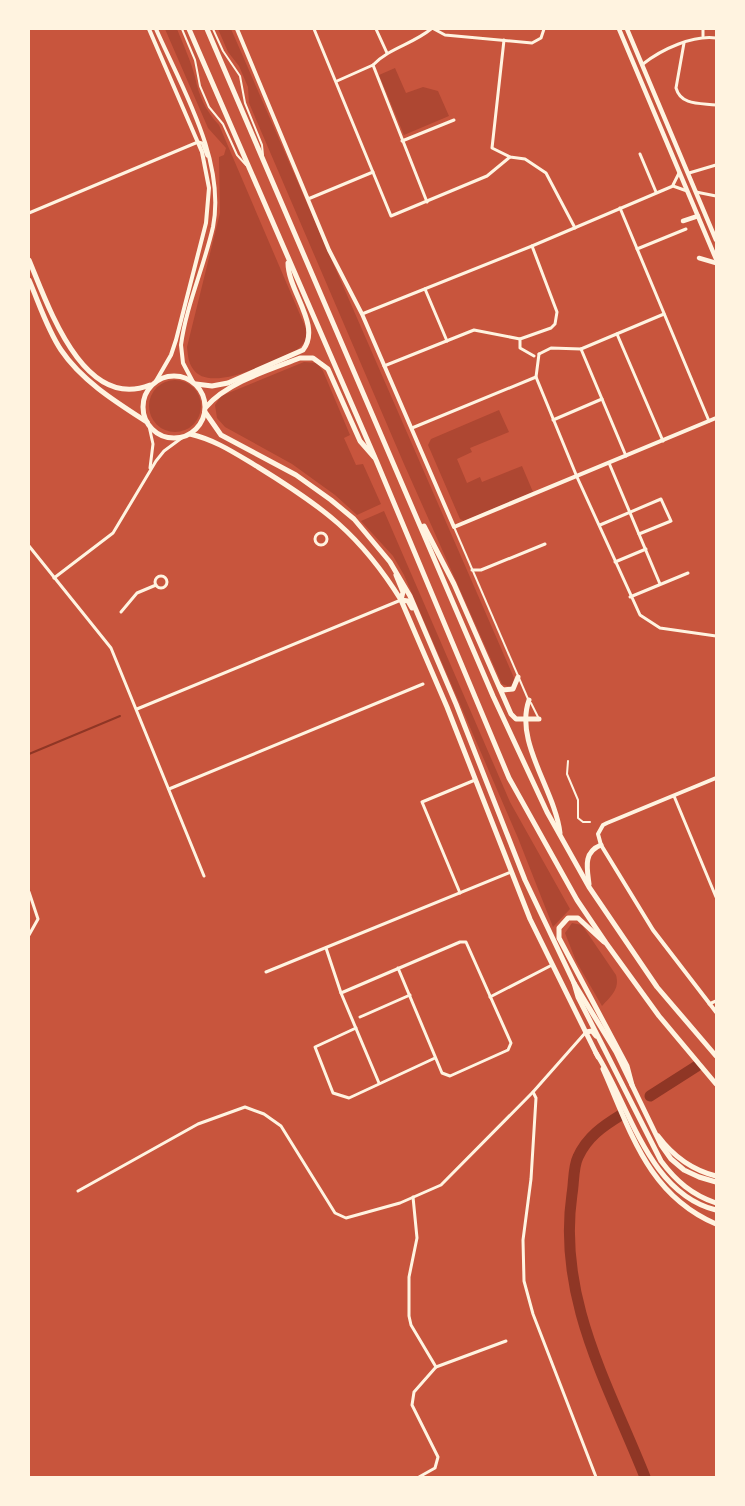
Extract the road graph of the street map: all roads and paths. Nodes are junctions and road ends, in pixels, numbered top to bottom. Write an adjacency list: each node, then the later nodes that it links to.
1 (149, 29): 26 (street)
2 (156, 29): 32 (street)
3 (182, 29): 31 (lane)
4 (189, 29): 31 (main road)
5 (207, 29): 28 (main road)
6 (213, 29): 28 (lane)
7 (237, 29): 41 (street)
8 (314, 29): 22 (street)
9 (376, 29): 19 (street)
10 (432, 29): 17 (street); 19 (street)
11 (544, 29): 17 (street)
12 (619, 29): 33 (main road)
13 (627, 29): 20 (main road)
14 (703, 29): 15 (street)
15 (702, 36): 16 (street); 18 (street)
16 (716, 38)
17 (504, 40): 29 (street)
18 (684, 44): 20 (street); 23 (street)
19 (387, 53): 21 (street)
20 (643, 64): 35 (main road)
21 (373, 65): 22 (street); 25 (street)
22 (337, 81): 34 (street)
23 (716, 105)
24 (454, 120): 25 (street)
25 (402, 141): 42 (street)
26 (198, 142): 32 (street); 44 (street); 70 (street)
27 (640, 154): 38 (street)
28 (262, 157): 87 (main road)
29 (510, 157): 42 (street); 47 (street)
30 (716, 165): 35 (street)
31 (248, 167): 55 (main road)
32 (214, 170): 71 (street)
33 (680, 171): 36 (street); 37 (main road)
34 (373, 172): 41 (street); 42 (street)
35 (689, 173): 39 (main road)
36 (673, 186): 37 (street); 38 (street)
37 (688, 191): 45 (main road)
38 (656, 192): 43 (street)
39 (696, 192): 40 (street); 49 (main road)
40 (716, 196)
41 (308, 199): 59 (street)
42 (428, 202)
43 (620, 208): 47 (street); 51 (street)
44 (29, 213)
45 (698, 216): 46 (main road); 53 (main road)
46 (683, 221)
47 (575, 228): 50 (street)
48 (686, 229): 51 (street)
49 (716, 240)
50 (532, 246): 58 (street); 62 (street)
51 (637, 249): 60 (street)
52 (699, 258): 56 (main road)
53 (716, 259)
54 (29, 260): 70 (main road)
55 (288, 260): 71 (main road); 83 (main road)
56 (716, 263)
57 (29, 280): 77 (main road)
58 (425, 289): 59 (street); 63 (street)
59 (362, 314): 68 (street)
60 (664, 314): 61 (street); 76 (street)
61 (617, 334): 64 (street); 81 (street)
62 (520, 339): 63 (street); 66 (street)
63 (447, 341): 68 (street)
64 (581, 349): 65 (street); 72 (street)
65 (539, 354): 66 (street); 67 (street)
66 (534, 356): 67 (street)
67 (536, 360): 69 (street)
68 (384, 366): 78 (street)
69 (536, 377): 75 (street); 78 (street)
70 (155, 382): 71 (main road); 77 (main road)
71 (194, 383): 73 (main road)
72 (602, 400): 75 (street); 82 (street)
73 (205, 410): 79 (main road); 83 (main road); 96 (main road)
74 (716, 418): 76 (street)
75 (553, 420): 86 (street)
76 (709, 421): 81 (street)
77 (148, 424): 80 (main road); 85 (street)
78 (412, 428): 90 (street)
79 (190, 434): 80 (main road); 103 (main road)
80 (184, 437): 85 (street)
81 (663, 440): 82 (street)
82 (626, 456): 84 (street)
83 (376, 460): 129 (main road)
84 (609, 463): 86 (street); 88 (street)
85 (150, 471): 99 (street)
86 (577, 476): 89 (street); 90 (street)
87 (405, 489): 108 (main road); 120 (main road)
88 (630, 512): 89 (street); 91 (street); 91 (street)
89 (600, 525): 95 (street)
90 (454, 527): 97 (lane)
91 (640, 534): 94 (street)
92 (545, 544): 97 (street)
93 (29, 546): 99 (street)
94 (646, 549): 95 (street); 101 (street)
95 (615, 562): 102 (street)
96 (393, 567): 103 (main road); 106 (main road)
97 (472, 570): 107 (lane)
98 (688, 573): 101 (street)
99 (54, 578): 111 (street)
100 (156, 584): 104 (street)
101 (660, 584): 102 (street)
102 (630, 597): 105 (street)
103 (401, 600): 106 (main road); 111 (street); 116 (main road)
104 (121, 612)
105 (716, 636)
106 (437, 659): 134 (main road)
107 (518, 677): 108 (main road); 110 (lane)
108 (497, 683): 113 (main road)
109 (423, 684): 117 (street)
110 (529, 700): 112 (lane); 113 (main road)
111 (137, 709): 117 (street)
112 (539, 719): 113 (main road)
113 (525, 720): 120 (main road)
114 (568, 761): 119 (lane)
115 (716, 778): 118 (street)
116 (476, 780): 122 (main road); 126 (street)
117 (169, 790): 123 (street)
118 (674, 796): 121 (street); 127 (street)
119 (590, 822)
120 (561, 839): 124 (main road)
121 (601, 845): 124 (main road); 139 (street)
122 (511, 872): 126 (street); 131 (main road)
123 (204, 876)
124 (589, 887): 144 (main road)
125 (29, 892): 128 (street)
126 (460, 893): 130 (street)
127 (716, 897)
128 (29, 935)
129 (606, 943): 151 (main road); 152 (main road)
130 (326, 948): 133 (street); 135 (street)
131 (552, 965): 137 (street); 143 (main road)
132 (398, 968): 135 (street); 136 (street); 137 (street)
133 (266, 972)
134 (574, 984): 149 (main road); 151 (main road)
135 (341, 993): 142 (street)
136 (410, 995): 141 (street); 148 (street)
137 (490, 997): 148 (street)
138 (716, 1001): 139 (street)
139 (709, 1004): 140 (street)
140 (716, 1012)
141 (360, 1017)
142 (356, 1028): 150 (street); 150 (street)
143 (586, 1032): 146 (main road); 149 (main road); 153 (street)
144 (705, 1044): 145 (main road); 147 (main road)
145 (716, 1050)
146 (596, 1053): 160 (main road); 161 (main road)
147 (716, 1056)
148 (435, 1058): 150 (street)
149 (611, 1059): 159 (main road)
150 (379, 1083)
151 (632, 1084): 154 (main road)
152 (716, 1084)
153 (533, 1092): 158 (street); 165 (street)
154 (647, 1117): 155 (main road); 156 (main road)
155 (716, 1176)
156 (716, 1182)
157 (78, 1191): 158 (street)
158 (413, 1197): 163 (street)
159 (716, 1203)
160 (716, 1210)
161 (716, 1224)
162 (506, 1341): 163 (street)
163 (436, 1368): 164 (street)
164 (419, 1477)
165 (596, 1477)

